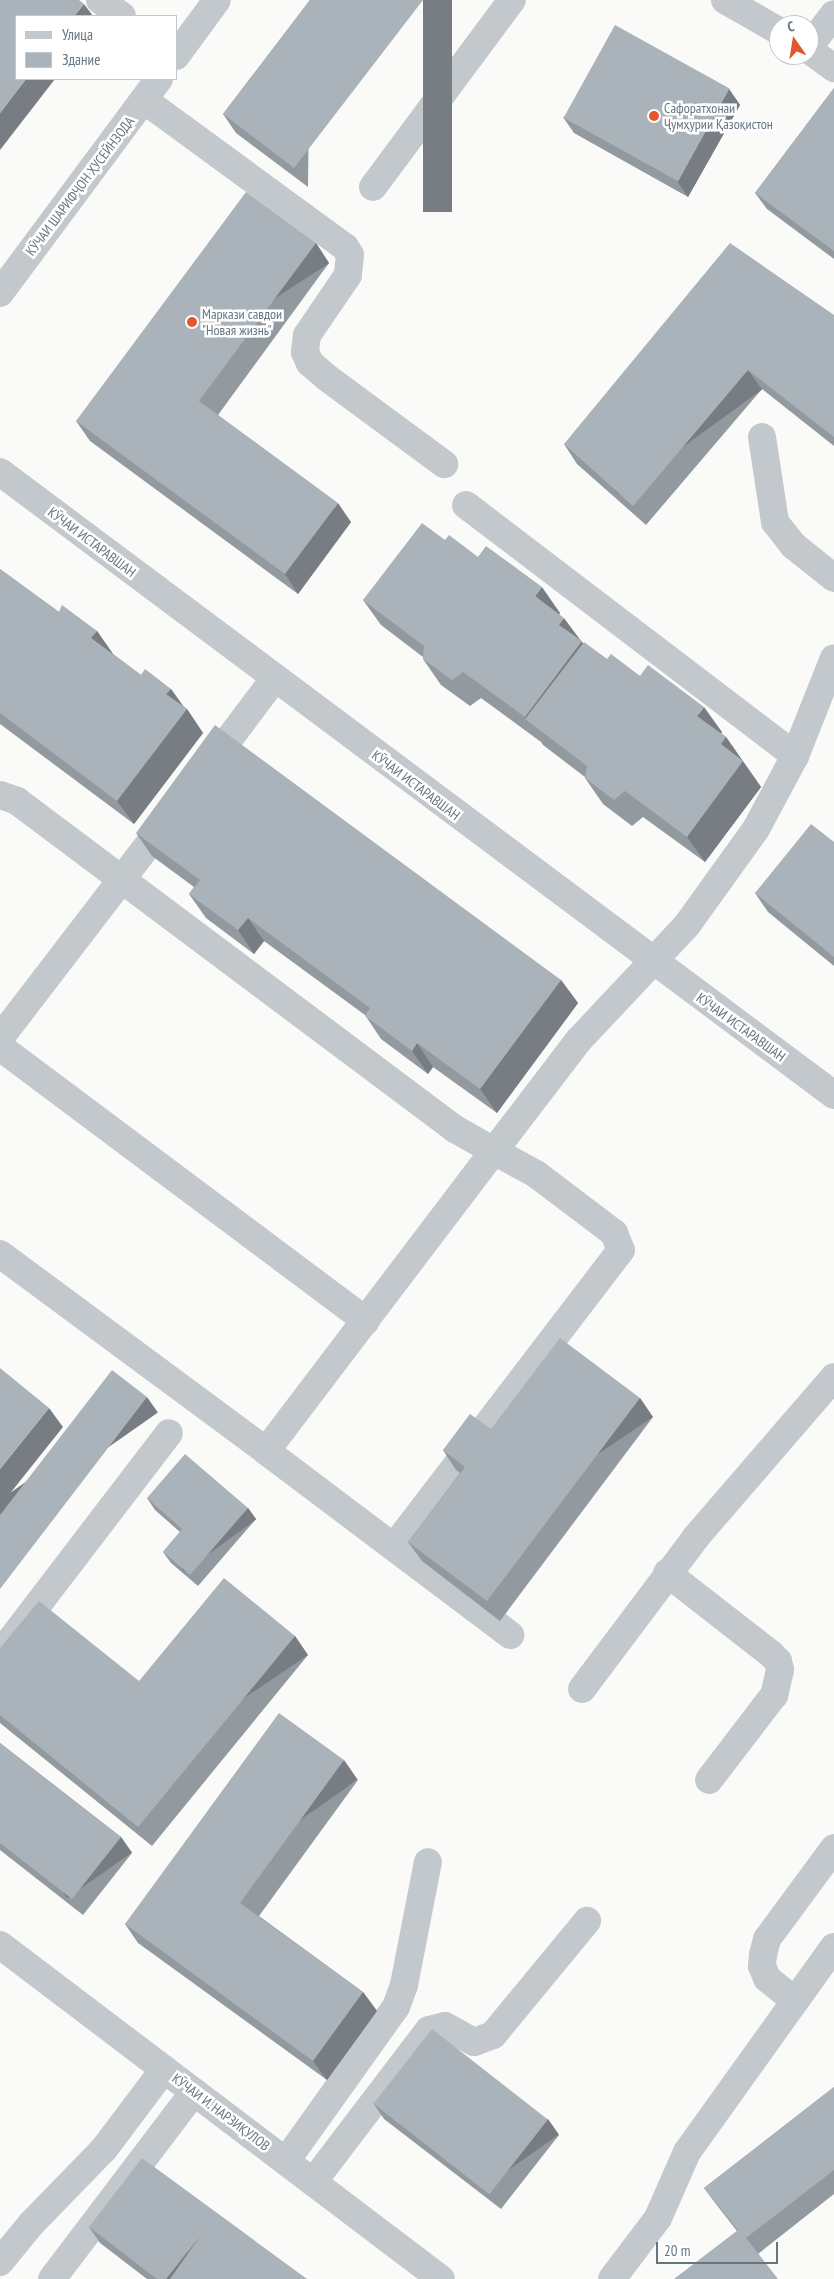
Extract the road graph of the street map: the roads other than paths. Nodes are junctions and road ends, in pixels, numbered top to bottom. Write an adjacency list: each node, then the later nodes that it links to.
1 (100, 0): 6 (street)
2 (217, 0): 9 (street)
3 (512, 0): 13 (street)
4 (725, 0): 7 (street)
5 (834, 14): 8 (street)
6 (121, 15)
7 (769, 25)
8 (819, 34)
9 (178, 53)
10 (819, 56): 11 (street)
11 (834, 68)
12 (152, 89): 14 (street, КӮЧАИ ШАРИФҶОН ҲУСЕЙНЗОДА); 16 (street)
13 (373, 187)
14 (0, 293)
15 (762, 437): 19 (street)
16 (444, 464)
17 (0, 472): 21 (street, КӮЧАИ ИСТАРАВШАН)
18 (466, 505): 22 (street)
19 (834, 578)
20 (834, 658): 22 (street)
21 (274, 679): 24 (street); 25 (street, КӮЧАИ ИСТАРАВШАН)
22 (795, 756): 25 (street)
23 (0, 795): 24 (street)
24 (123, 879): 26 (street); 29 (street)
25 (655, 963): 28 (street, КӮЧАИ ИСТАРАВШАН); 29 (street)
26 (0, 1038)
27 (0, 1047): 31 (street)
28 (834, 1095)
29 (494, 1151): 31 (street); 35 (street)
30 (0, 1254): 34 (street)
31 (366, 1321): 34 (street)
32 (834, 1377): 36 (street)
33 (170, 1433): 38 (street)
34 (266, 1451): 35 (street)
35 (394, 1547): 37 (street)
36 (667, 1573): 39 (street); 40 (street)
37 (510, 1635)
38 (0, 1654)
39 (582, 1689)
40 (709, 1780)
41 (834, 1848): 46 (street)
42 (428, 1862): 49 (street)
43 (587, 1921): 50 (street)
44 (0, 1945): 47 (street, КӮЧАИ И. НАРЗИҚУЛОВ)
45 (834, 1948): 46 (street)
46 (795, 2001): 54 (street)
47 (164, 2069): 48 (street, КӮЧАИ И. НАРЗИҚУЛОВ); 51 (street)
48 (194, 2092): 49 (street, КӮЧАИ И. НАРЗИҚУЛОВ); 52 (street)
49 (286, 2161): 50 (street, КӮЧАИ И. НАРЗИҚУЛОВ)
50 (313, 2182): 53 (street, КӮЧАИ И. НАРЗИҚУЛОВ)
51 (0, 2262)
52 (59, 2277)
53 (441, 2279)
54 (612, 2279)

